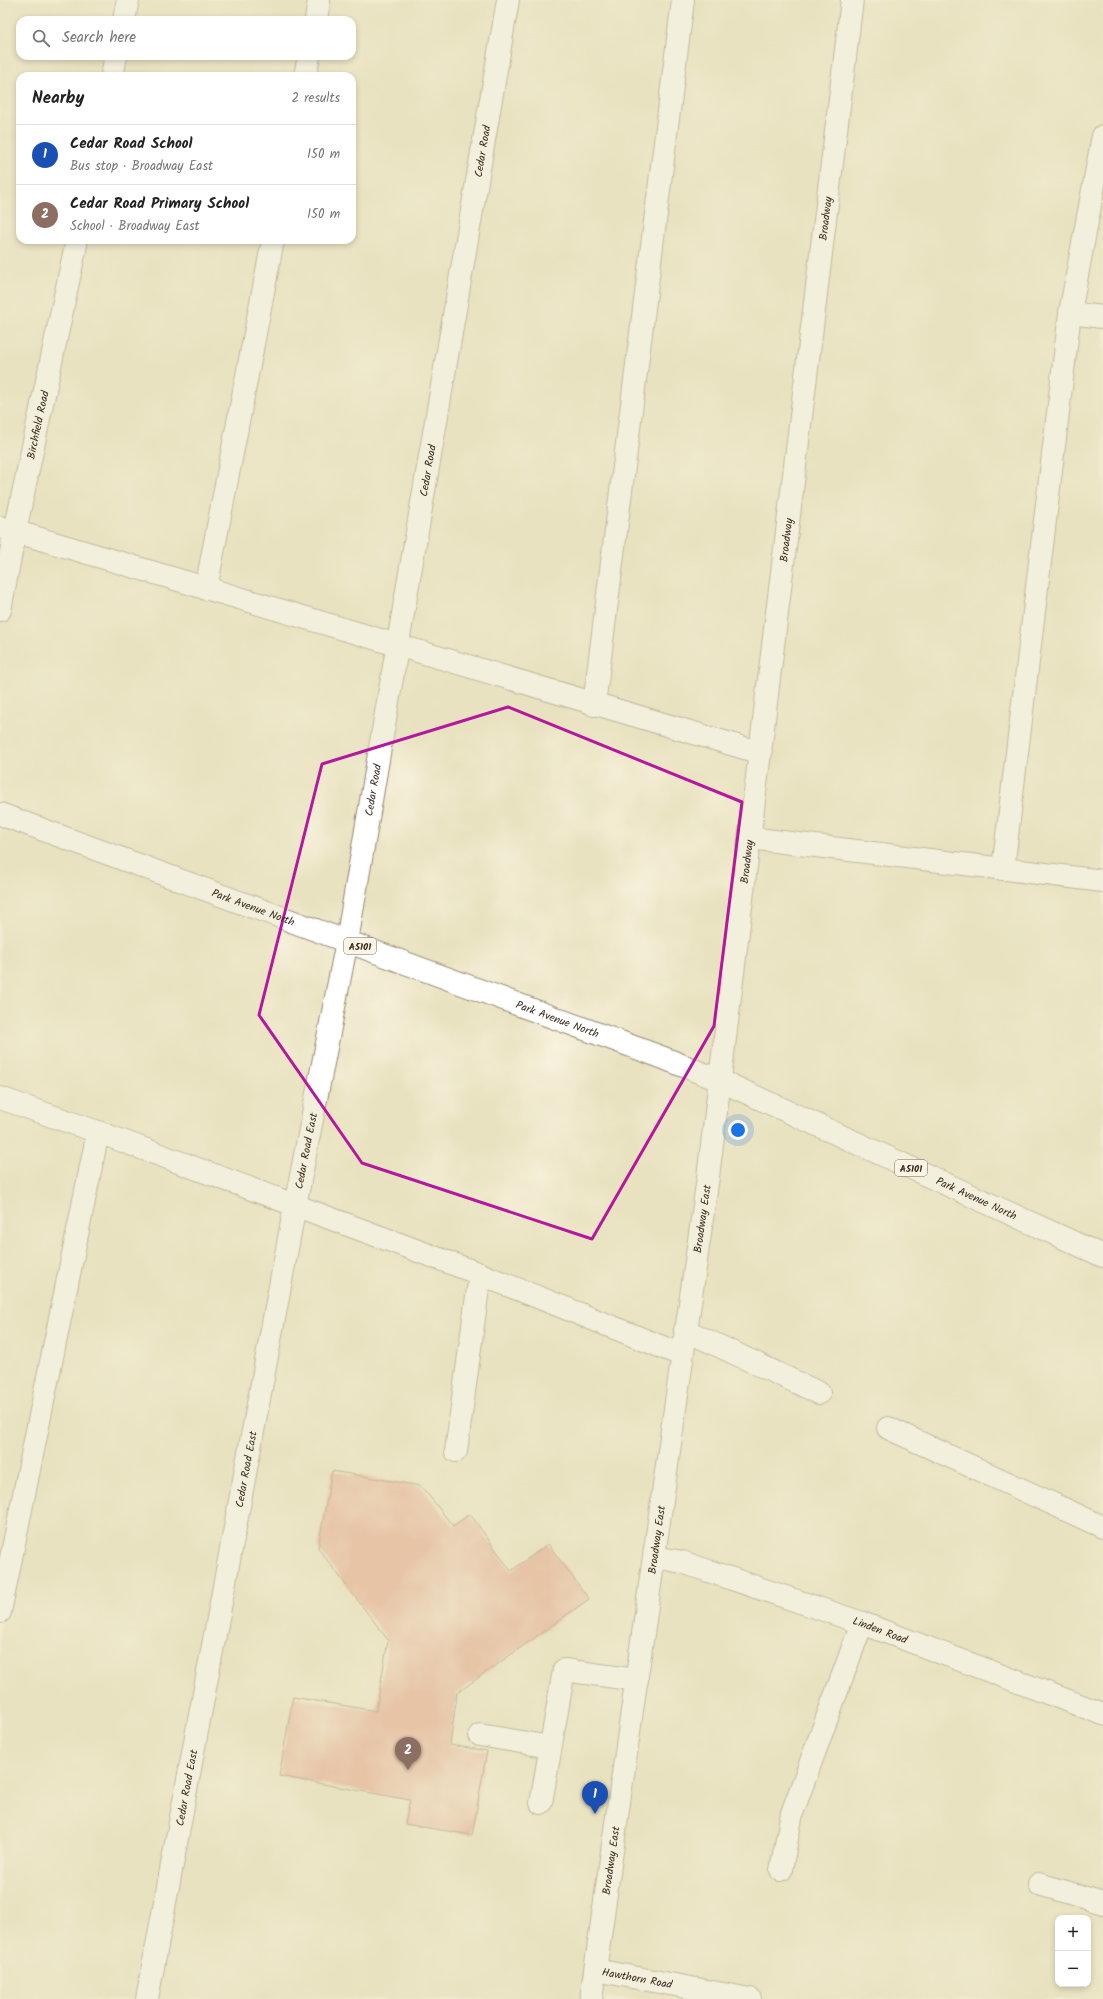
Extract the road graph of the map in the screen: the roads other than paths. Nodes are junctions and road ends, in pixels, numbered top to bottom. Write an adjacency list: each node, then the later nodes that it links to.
1 (128, 0): 6 (street)
2 (319, 0): 7 (street)
3 (508, 0): 20 (street, Cedar Road)
4 (684, 0): 21 (street)
5 (852, 0): 22 (street, Broadway)
6 (125, 16)
7 (317, 16)
8 (115, 60): 10 (street)
9 (308, 60): 11 (street)
10 (113, 72)
11 (306, 72)
12 (1103, 136): 15 (street)
13 (76, 244): 17 (street, Birchfield Road)
14 (272, 244): 18 (street)
15 (1070, 313): 16 (street); 25 (street)
16 (1103, 317)
17 (7, 529): 18 (street); 19 (street, Birchfield Road)
18 (206, 588): 20 (street)
19 (0, 610)
20 (397, 644): 21 (street); 27 (street, Cedar Road)
21 (594, 705): 22 (street)
22 (761, 753): 24 (street, Broadway)
23 (0, 814): 27 (street, Park Avenue North / A5101)
24 (750, 838): 25 (street); 28 (street, Broadway)
25 (1003, 869): 26 (street)
26 (1103, 881)
27 (347, 941): 28 (street, Park Avenue North / A5101); 31 (street, Cedar Road East)
28 (719, 1080): 32 (street, Park Avenue North / A5101); 34 (street, Broadway East)
29 (0, 1098): 30 (street)
30 (98, 1132): 31 (street); 41 (street)
31 (295, 1206): 33 (street); 52 (street, Cedar Road East)
32 (1103, 1256)
33 (480, 1274): 35 (street); 38 (street)
34 (685, 1330): 35 (street, Broadway East); 36 (street)
35 (682, 1355): 40 (street, Broadway East)
36 (819, 1392)
37 (888, 1428): 39 (street)
38 (456, 1450)
39 (1103, 1527)
40 (655, 1557): 42 (street, Linden Road); 43 (street, Broadway East)
41 (0, 1612)
42 (862, 1623): 44 (street, Linden Road); 48 (street)
43 (637, 1680): 46 (street); 51 (street, Broadway East)
44 (1103, 1714)
45 (480, 1735): 46 (street)
46 (550, 1747): 47 (street)
47 (541, 1803)
48 (780, 1870)
49 (1039, 1884): 50 (street)
50 (1103, 1903)
51 (595, 1970): 53 (street, Broadway East); 54 (street, Hawthorn Road)
52 (147, 1999)
53 (591, 1999)
54 (750, 1999)

